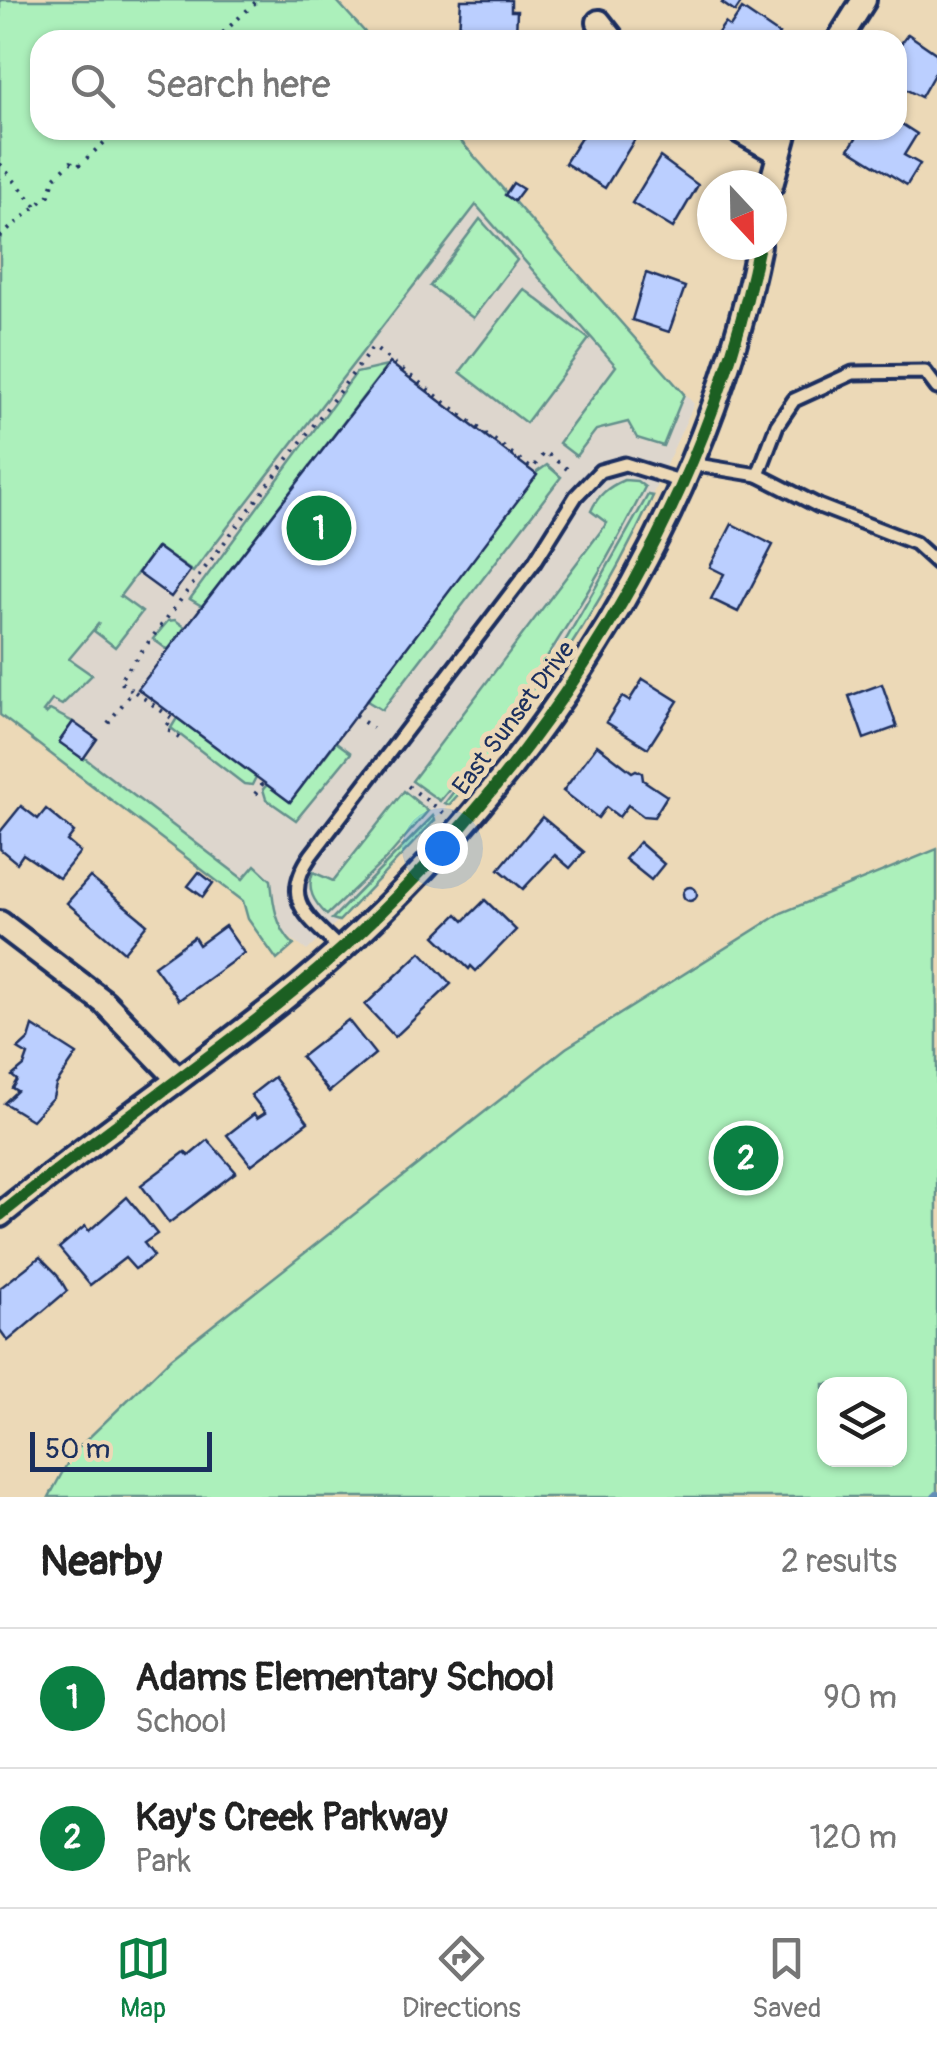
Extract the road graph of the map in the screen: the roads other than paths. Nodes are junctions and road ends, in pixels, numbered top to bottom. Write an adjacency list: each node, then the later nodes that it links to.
1 (864, 0): 2 (street)
2 (845, 30)
3 (782, 141): 4 (street)
4 (775, 170)
5 (756, 260): 7 (street, East Sunset Drive)
6 (937, 388): 8 (lane)
7 (687, 473): 8 (lane); 11 (street, East Sunset Drive); 11 (lane)
8 (758, 475): 9 (lane)
9 (937, 563)
10 (0, 923): 12 (street)
11 (339, 948): 12 (street, East Sunset Drive)
12 (177, 1078): 13 (street, East Sunset Drive)
13 (0, 1215)

